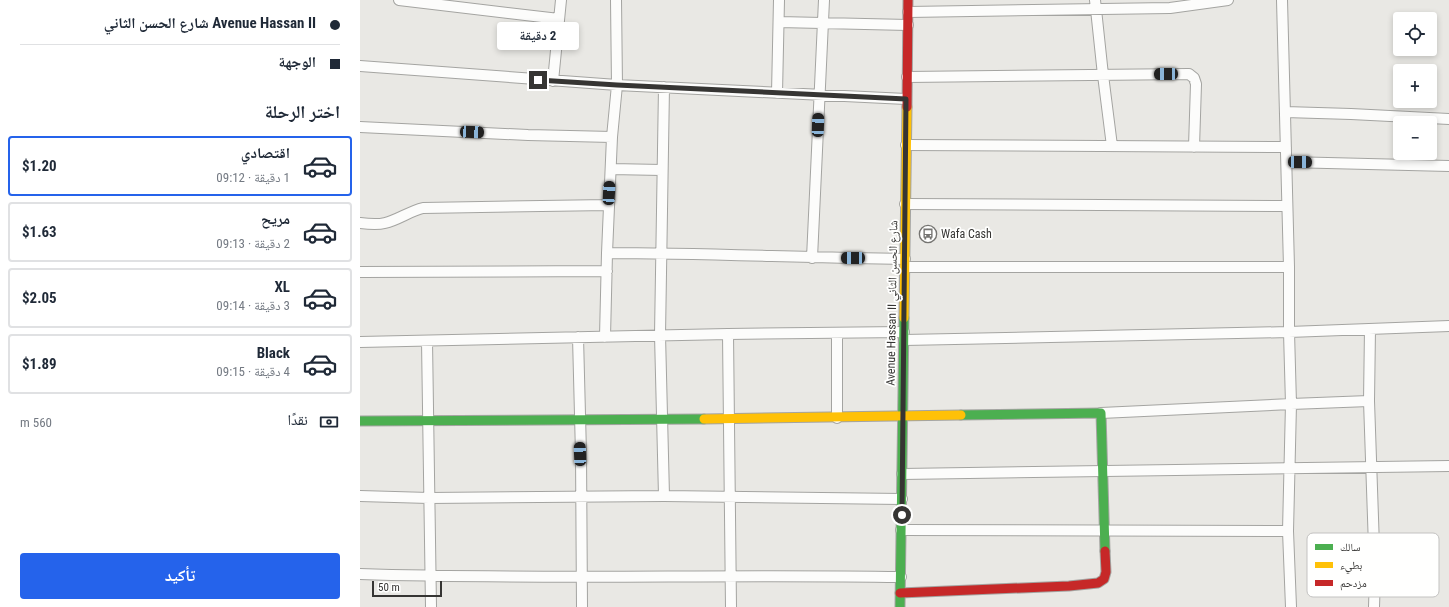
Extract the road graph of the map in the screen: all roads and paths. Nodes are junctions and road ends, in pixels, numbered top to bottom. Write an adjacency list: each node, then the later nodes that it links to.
1 (399, 0): 11 (street)
2 (561, 0): 11 (street)
3 (616, 0): 19 (street)
4 (779, 0): 12 (street)
5 (824, 0): 13 (street)
6 (908, 0): 10 (street, Avenue Hassan II شارع الحسن الثاني)
7 (1228, 0): 9 (street)
8 (1282, 0): 24 (street)
9 (1095, 4): 10 (street); 16 (street)
10 (908, 12): 14 (street, Avenue Hassan II شارع الحسن الثاني)
11 (559, 19): 18 (street)
12 (779, 22): 13 (street); 21 (street)
13 (823, 23): 14 (street); 22 (street)
14 (908, 25): 17 (street, Avenue Hassan II شارع الحسن الثاني)
15 (360, 66): 18 (street)
16 (1103, 75): 17 (street); 29 (street); 30 (street)
17 (907, 76): 23 (street, Avenue Hassan II شارع الحسن الثاني)
18 (553, 81): 19 (street)
19 (617, 85): 20 (street); 27 (street)
20 (664, 87): 21 (street); 35 (street)
21 (777, 94): 22 (street)
22 (819, 95): 23 (street); 42 (street)
23 (906, 99): 28 (street, Avenue Hassan II شارع الحسن الثاني)
24 (1285, 112): 25 (street); 31 (street)
25 (1449, 119)
26 (360, 127): 27 (street)
27 (612, 137): 34 (street)
28 (906, 145): 29 (street); 36 (street, Avenue Hassan II شارع الحسن الثاني)
29 (1112, 146): 30 (street)
30 (1194, 147): 31 (street)
31 (1286, 147): 32 (street)
32 (1287, 162): 33 (street); 38 (street)
33 (1449, 166)
34 (610, 169): 35 (street); 37 (street)
35 (662, 170): 41 (street)
36 (905, 204): 38 (street); 43 (street, Avenue Hassan II شارع الحسن الثاني)
37 (608, 206): 39 (street); 40 (street)
38 (1287, 206): 44 (street)
39 (360, 223)
40 (607, 253): 41 (street); 46 (street)
41 (661, 253): 42 (street); 52 (street)
42 (812, 258): 43 (street)
43 (905, 263): 44 (street); 53 (street, Avenue Hassan II شارع الحسن الثاني)
44 (1289, 267): 50 (street)
45 (360, 272): 46 (street)
46 (607, 272): 55 (street)
47 (1449, 326): 48 (street)
48 (1370, 328): 50 (street); 58 (street)
49 (837, 332): 51 (street); 53 (street); 63 (street)
50 (1289, 332): 53 (street); 59 (street)
51 (728, 334): 52 (street); 65 (street)
52 (660, 336): 55 (street); 62 (street)
53 (904, 336): 61 (street, Avenue Hassan II شارع الحسن الثاني)
54 (578, 337): 55 (street); 56 (street); 64 (street)
55 (604, 337)
56 (427, 341): 57 (street); 67 (street)
57 (360, 342)
58 (1369, 400): 59 (street); 69 (street)
59 (1291, 404): 60 (street); 70 (street)
60 (1101, 413): 61 (street); 71 (street)
61 (903, 416): 63 (street); 72 (street, Avenue Hassan II شارع الحسن الثاني)
62 (663, 418): 64 (street); 65 (street); 74 (street)
63 (837, 418): 65 (street)
64 (579, 419): 67 (street); 77 (street)
65 (729, 419): 75 (street)
66 (360, 421): 67 (street)
67 (428, 421): 76 (street)
68 (1449, 466): 69 (street)
69 (1371, 467): 70 (street); 82 (street)
70 (1289, 468): 71 (street); 81 (street)
71 (1103, 472): 72 (street); 80 (street)
72 (902, 474): 78 (street, Avenue Hassan II شارع الحسن الثاني)
73 (360, 496): 76 (street)
74 (664, 496): 75 (street); 77 (street)
75 (729, 497): 78 (street); 84 (street)
76 (430, 498): 77 (street); 86 (street)
77 (580, 498): 87 (street)
78 (902, 499): 79 (street, Avenue Hassan II شارع الحسن الثاني)
79 (901, 530): 80 (street); 85 (street, Avenue Hassan II شارع الحسن الثاني)
80 (1104, 530): 81 (street); 88 (street)
81 (1288, 531): 94 (street)
82 (1373, 533)
83 (360, 574): 86 (street)
84 (731, 575): 85 (street); 87 (street); 92 (street)
85 (901, 576): 88 (street, Avenue Hassan II شارع الحسن الثاني)
86 (430, 577): 87 (street); 90 (street)
87 (581, 577): 91 (street)
88 (900, 593): 93 (street, Avenue Hassan II شارع الحسن الثاني)
89 (1374, 597): 95 (street)
90 (431, 607)
91 (582, 607)
92 (732, 607)
93 (900, 607)
94 (1291, 607)
95 (1374, 607)

